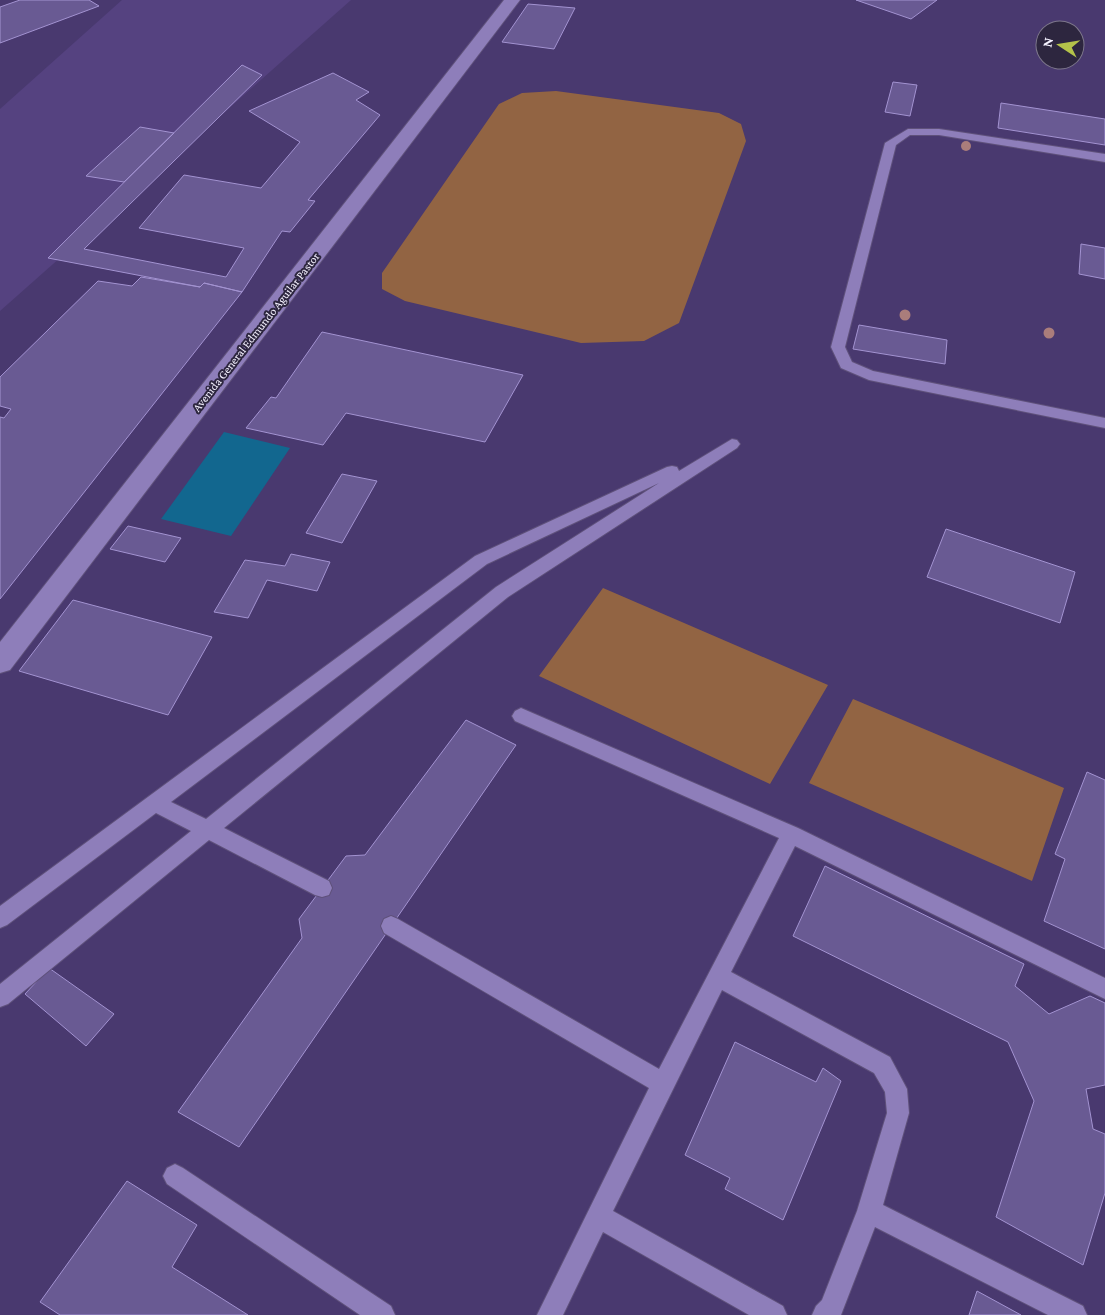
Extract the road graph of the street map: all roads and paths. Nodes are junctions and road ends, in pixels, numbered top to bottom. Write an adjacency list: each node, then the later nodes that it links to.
1 (512, 0): 4 (street, Avenida General Edmundo Aguilar Pastor)
2 (1105, 158): 3 (lane)
3 (1105, 423)
4 (0, 662)
5 (521, 716): 8 (lane)
6 (155, 803): 7 (lane); 7 (lane); 10 (lane)
7 (208, 830): 9 (lane); 14 (lane)
8 (790, 834): 12 (lane); 13 (lane)
9 (322, 888)
10 (0, 918)
11 (391, 926): 15 (lane)
12 (719, 977): 15 (lane); 17 (lane)
13 (1105, 989)
14 (0, 997)
15 (663, 1084): 18 (lane)
16 (175, 1176): 19 (lane)
17 (869, 1211): 22 (lane); 23 (lane)
18 (598, 1216): 20 (lane); 21 (lane)
19 (382, 1315)
20 (550, 1315)
21 (774, 1315)
22 (825, 1315)
23 (1074, 1315)

